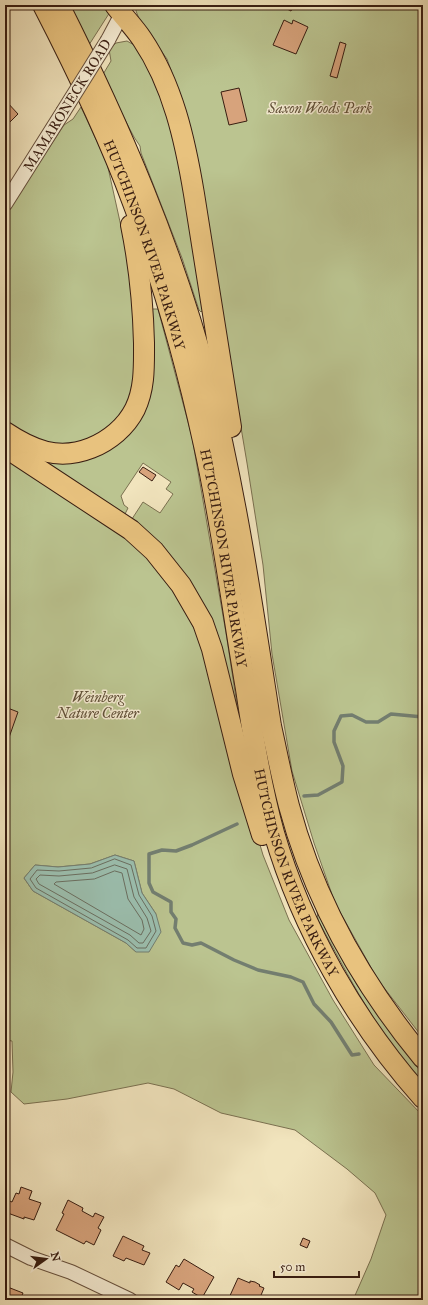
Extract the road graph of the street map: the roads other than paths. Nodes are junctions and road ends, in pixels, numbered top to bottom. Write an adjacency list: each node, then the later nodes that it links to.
1 (43, 5): 4 (highway, HUTCHINSON RIVER PARKWAY)
2 (59, 5): 8 (highway, HUTCHINSON RIVER PARKWAY)
3 (121, 8): 5 (street, MAMARONECK ROAD, bridge); 8 (highway)
4 (116, 159): 6 (highway); 9 (highway, HUTCHINSON RIVER PARKWAY)
5 (5, 203)
6 (5, 432)
7 (5, 447): 9 (highway)
8 (242, 545): 10 (highway, HUTCHINSON RIVER PARKWAY)
9 (321, 948): 11 (highway, HUTCHINSON RIVER PARKWAY)
10 (423, 1058)
11 (423, 1098)
12 (5, 1245): 13 (street)
13 (130, 1300)

